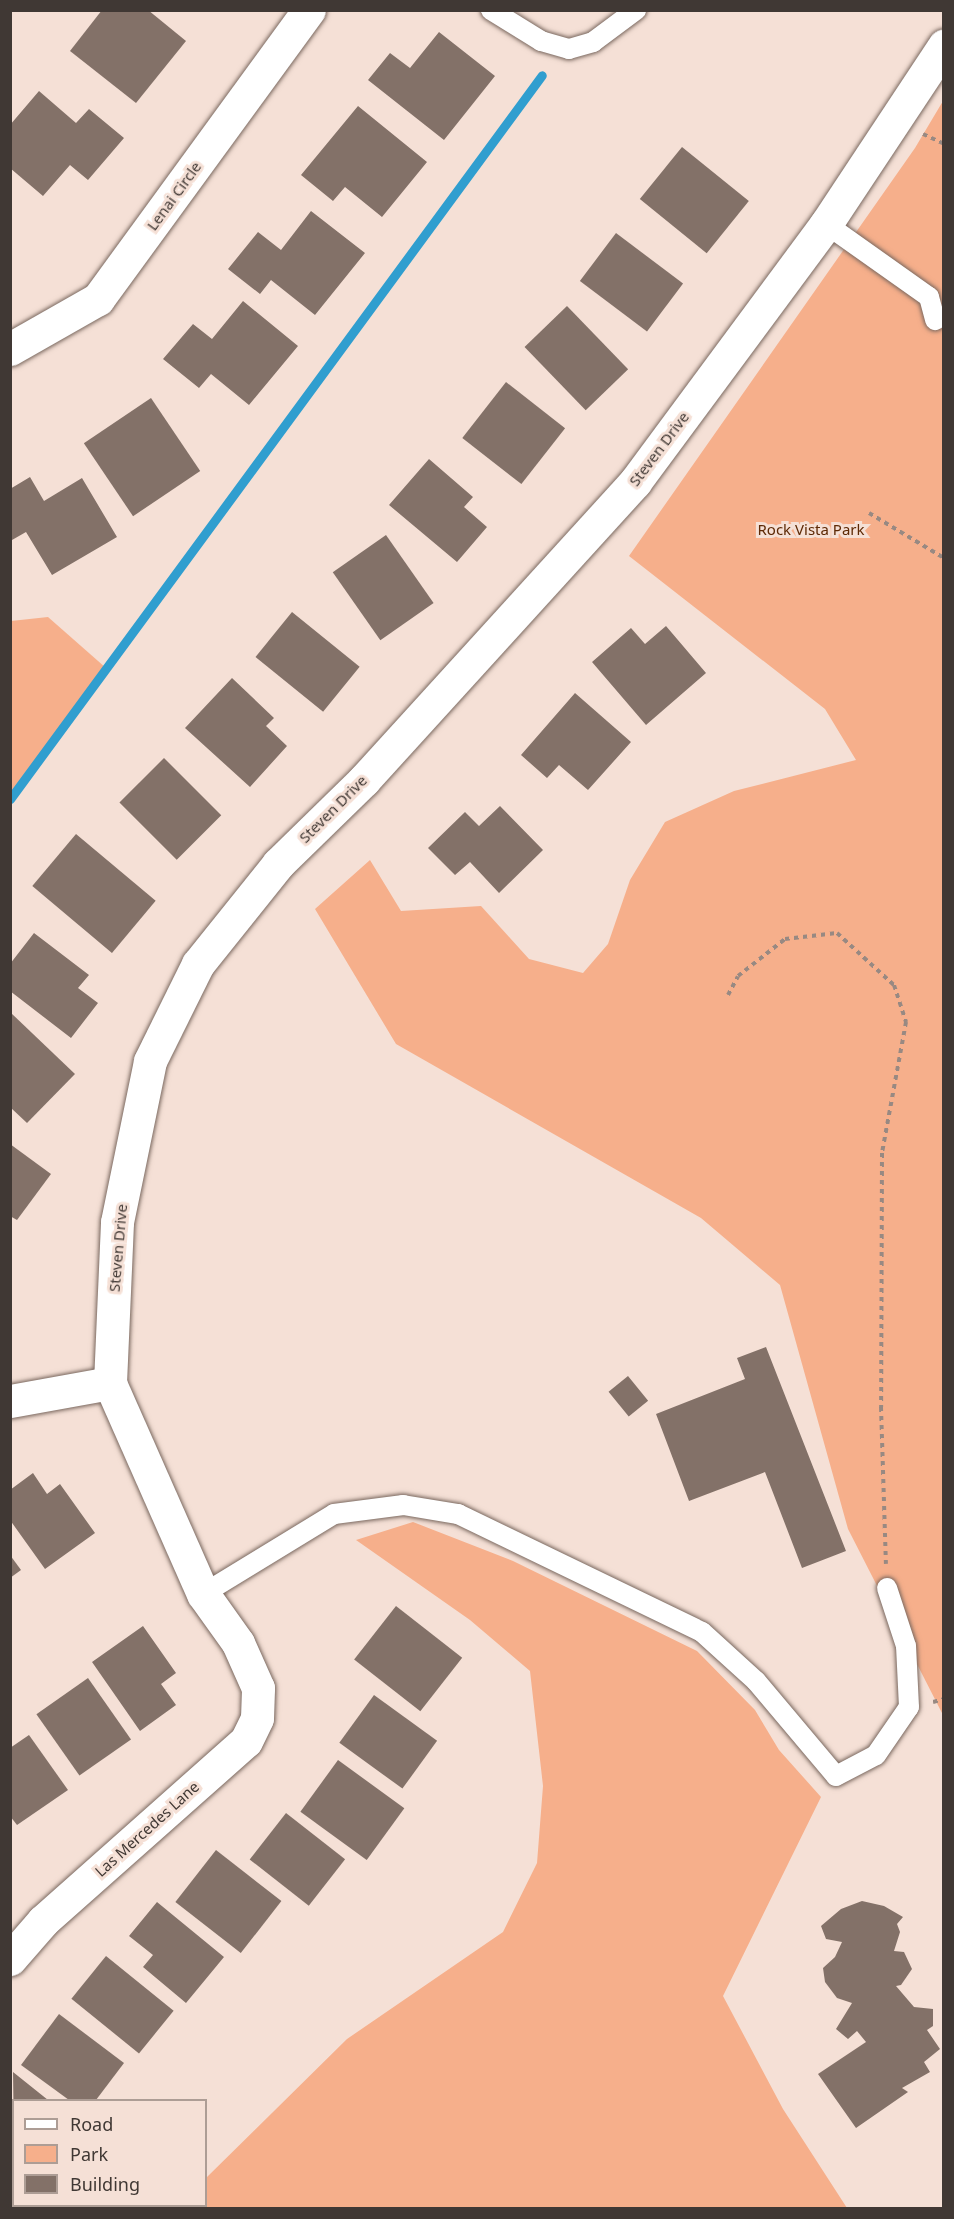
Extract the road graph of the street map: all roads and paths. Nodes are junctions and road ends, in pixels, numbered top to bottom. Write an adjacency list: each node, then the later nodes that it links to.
1 (309, 10): 7 (street, Lenai Circle)
2 (491, 10): 3 (lane)
3 (636, 10)
4 (944, 46): 5 (street, Steven Drive)
5 (826, 224): 6 (lane); 11 (street, Steven Drive)
6 (935, 320)
7 (10, 349)
8 (869, 513): 9 (path)
9 (944, 558)
10 (728, 994): 13 (path)
11 (110, 1383): 12 (street); 14 (street, Steven Drive)
12 (10, 1401)
13 (887, 1588): 14 (lane)
14 (203, 1594): 15 (street, Steven Drive)
15 (258, 1688): 16 (street, Las Mercedes Lane)
16 (10, 1959)

